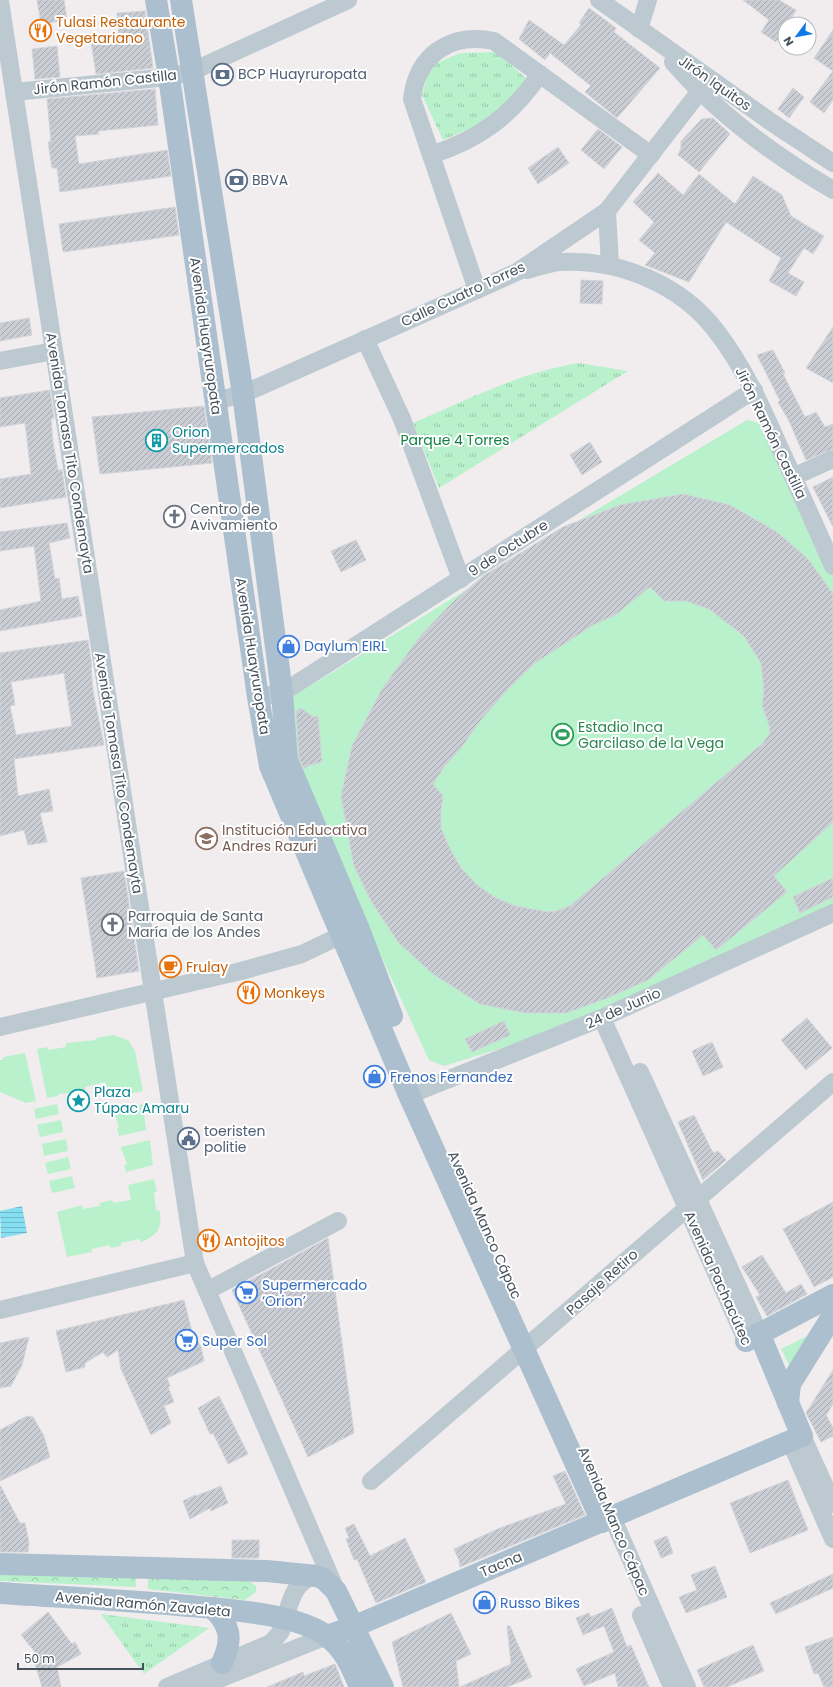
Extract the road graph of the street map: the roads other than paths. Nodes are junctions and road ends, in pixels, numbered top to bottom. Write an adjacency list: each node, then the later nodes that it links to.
1 (156, 0): 10 (main road, Avenida Huayruropata)
2 (181, 0): 8 (main road, Avenida Huayruropata)
3 (348, 0): 8 (street, Jirón Ramón Castilla)
4 (599, 0): 7 (street, Jirón Iquitos)
5 (648, 0): 7 (street)
6 (0, 1): 12 (street, Avenida Tomasa Tito Condemayta)
7 (645, 33): 11 (street); 15 (street, Jirón Iquitos)
8 (193, 71): 10 (street, Jirón Ramón Castilla); 25 (main road, Avenida Huayruropata)
9 (540, 74): 13 (street); 13 (street); 14 (street)
10 (169, 77): 12 (street, Jirón Ramón Castilla); 26 (main road, Avenida Huayruropata)
11 (700, 91): 14 (street, Calle Cuatro Torres); 16 (street)
12 (14, 92): 22 (street, Avenida Tomasa Tito Condemayta)
13 (431, 155): 20 (street)
14 (650, 155): 17 (street, Calle Cuatro Torres)
15 (833, 163)
16 (833, 190)
17 (607, 211): 18 (street); 19 (street, Calle Cuatro Torres)
18 (610, 266): 19 (street, Jirón Ramón Castilla); 24 (street, Jirón Ramón Castilla)
19 (517, 272): 20 (street, Calle Cuatro Torres)
20 (477, 290): 21 (street, Calle Cuatro Torres)
21 (365, 340): 25 (street, Calle Cuatro Torres); 30 (street)
22 (54, 351): 23 (street); 36 (street, Avenida Tomasa Tito Condemayta)
23 (0, 361)
24 (754, 390): 28 (street, Jirón Ramón Castilla); 30 (street, 9 de Octubre)
25 (243, 394): 26 (street, Calle Cuatro Torres); 31 (main road, Avenida Huayruropata)
26 (215, 401): 32 (main road, Avenida Huayruropata)
27 (833, 459): 28 (street)
28 (793, 477): 29 (street, Jirón Ramón Castilla)
29 (833, 566)
30 (461, 579): 31 (street, 9 de Octubre)
31 (282, 693): 32 (street, 9 de Octubre); 33 (main road, Avenida Huayruropata)
32 (258, 696): 33 (main road, Avenida Huayruropata)
33 (279, 763): 35 (main road, Avenida Manco Cápac)
34 (833, 913): 37 (street, 24 de Junio)
35 (350, 931): 36 (street); 40 (main road, Avenida Manco Cápac)
36 (153, 992): 38 (street); 43 (street, Avenida Tomasa Tito Condemayta)
37 (607, 1015): 40 (street, 24 de Junio); 41 (street, Avenida Pachacútec)
38 (0, 1027)
39 (833, 1082): 41 (street, Pasaje Retiro)
40 (416, 1092): 49 (main road, Avenida Manco Cápac)
41 (691, 1203): 48 (street, Avenida Pachacútec); 49 (street, Pasaje Retiro)
42 (338, 1220): 44 (street)
43 (195, 1263): 44 (street, Avenida Tomasa Tito Condemayta); 46 (street)
44 (207, 1291): 58 (street, Avenida Tomasa Tito Condemayta)
45 (833, 1295): 48 (main road)
46 (0, 1310)
47 (833, 1315): 50 (main road)
48 (753, 1337): 50 (main road, Avenida Pachacútec); 51 (main road, Avenida Pachacútec)
49 (531, 1345): 52 (street, Pasaje Retiro); 54 (main road, Avenida Manco Cápac)
50 (788, 1403): 51 (main road, Avenida Pachacútec)
51 (796, 1438): 53 (street, Avenida Pachacútec); 54 (main road, Tacna); 55 (street, Avenida Pachacútec)
52 (371, 1481)
53 (833, 1504)
54 (607, 1520): 62 (main road, Tacna); 69 (street, Avenida Manco Cápac); 70 (street, Avenida Manco Cápac)
55 (833, 1540)
56 (0, 1564): 57 (main road)
57 (316, 1576): 58 (main road); 61 (street)
58 (336, 1591): 62 (main road)
59 (0, 1593): 60 (main road, Avenida Ramón Zavaleta)
60 (213, 1608): 61 (main road, Avenida Ramón Zavaleta); 64 (main road)
61 (285, 1618): 63 (main road); 64 (street)
62 (355, 1626): 63 (main road, Tacna); 68 (main road)
63 (321, 1633): 66 (street, Tacna); 67 (main road)
64 (222, 1663): 65 (street)
65 (167, 1687)
66 (198, 1687)
67 (360, 1687)
68 (383, 1687)
69 (672, 1687)
70 (687, 1687)

